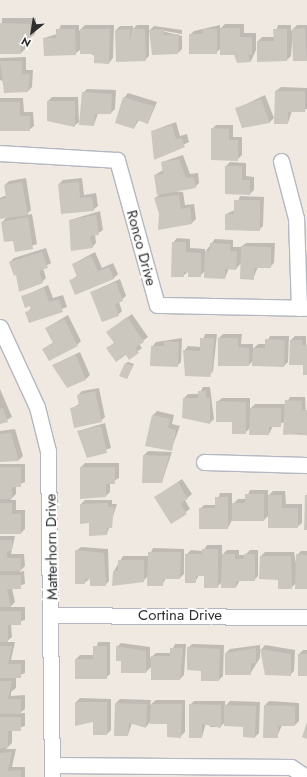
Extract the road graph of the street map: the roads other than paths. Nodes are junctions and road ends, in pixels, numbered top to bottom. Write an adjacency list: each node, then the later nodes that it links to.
1 (0, 153): 3 (street, Ronco Drive)
2 (281, 160): 3 (street)
3 (303, 308)
4 (0, 327): 7 (street, Matterhorn Drive)
5 (204, 462): 6 (street)
6 (307, 465)
7 (53, 615): 8 (street, Cortina Drive); 9 (street, Matterhorn Drive)
8 (307, 617)
9 (52, 771): 10 (street)
10 (306, 777)

